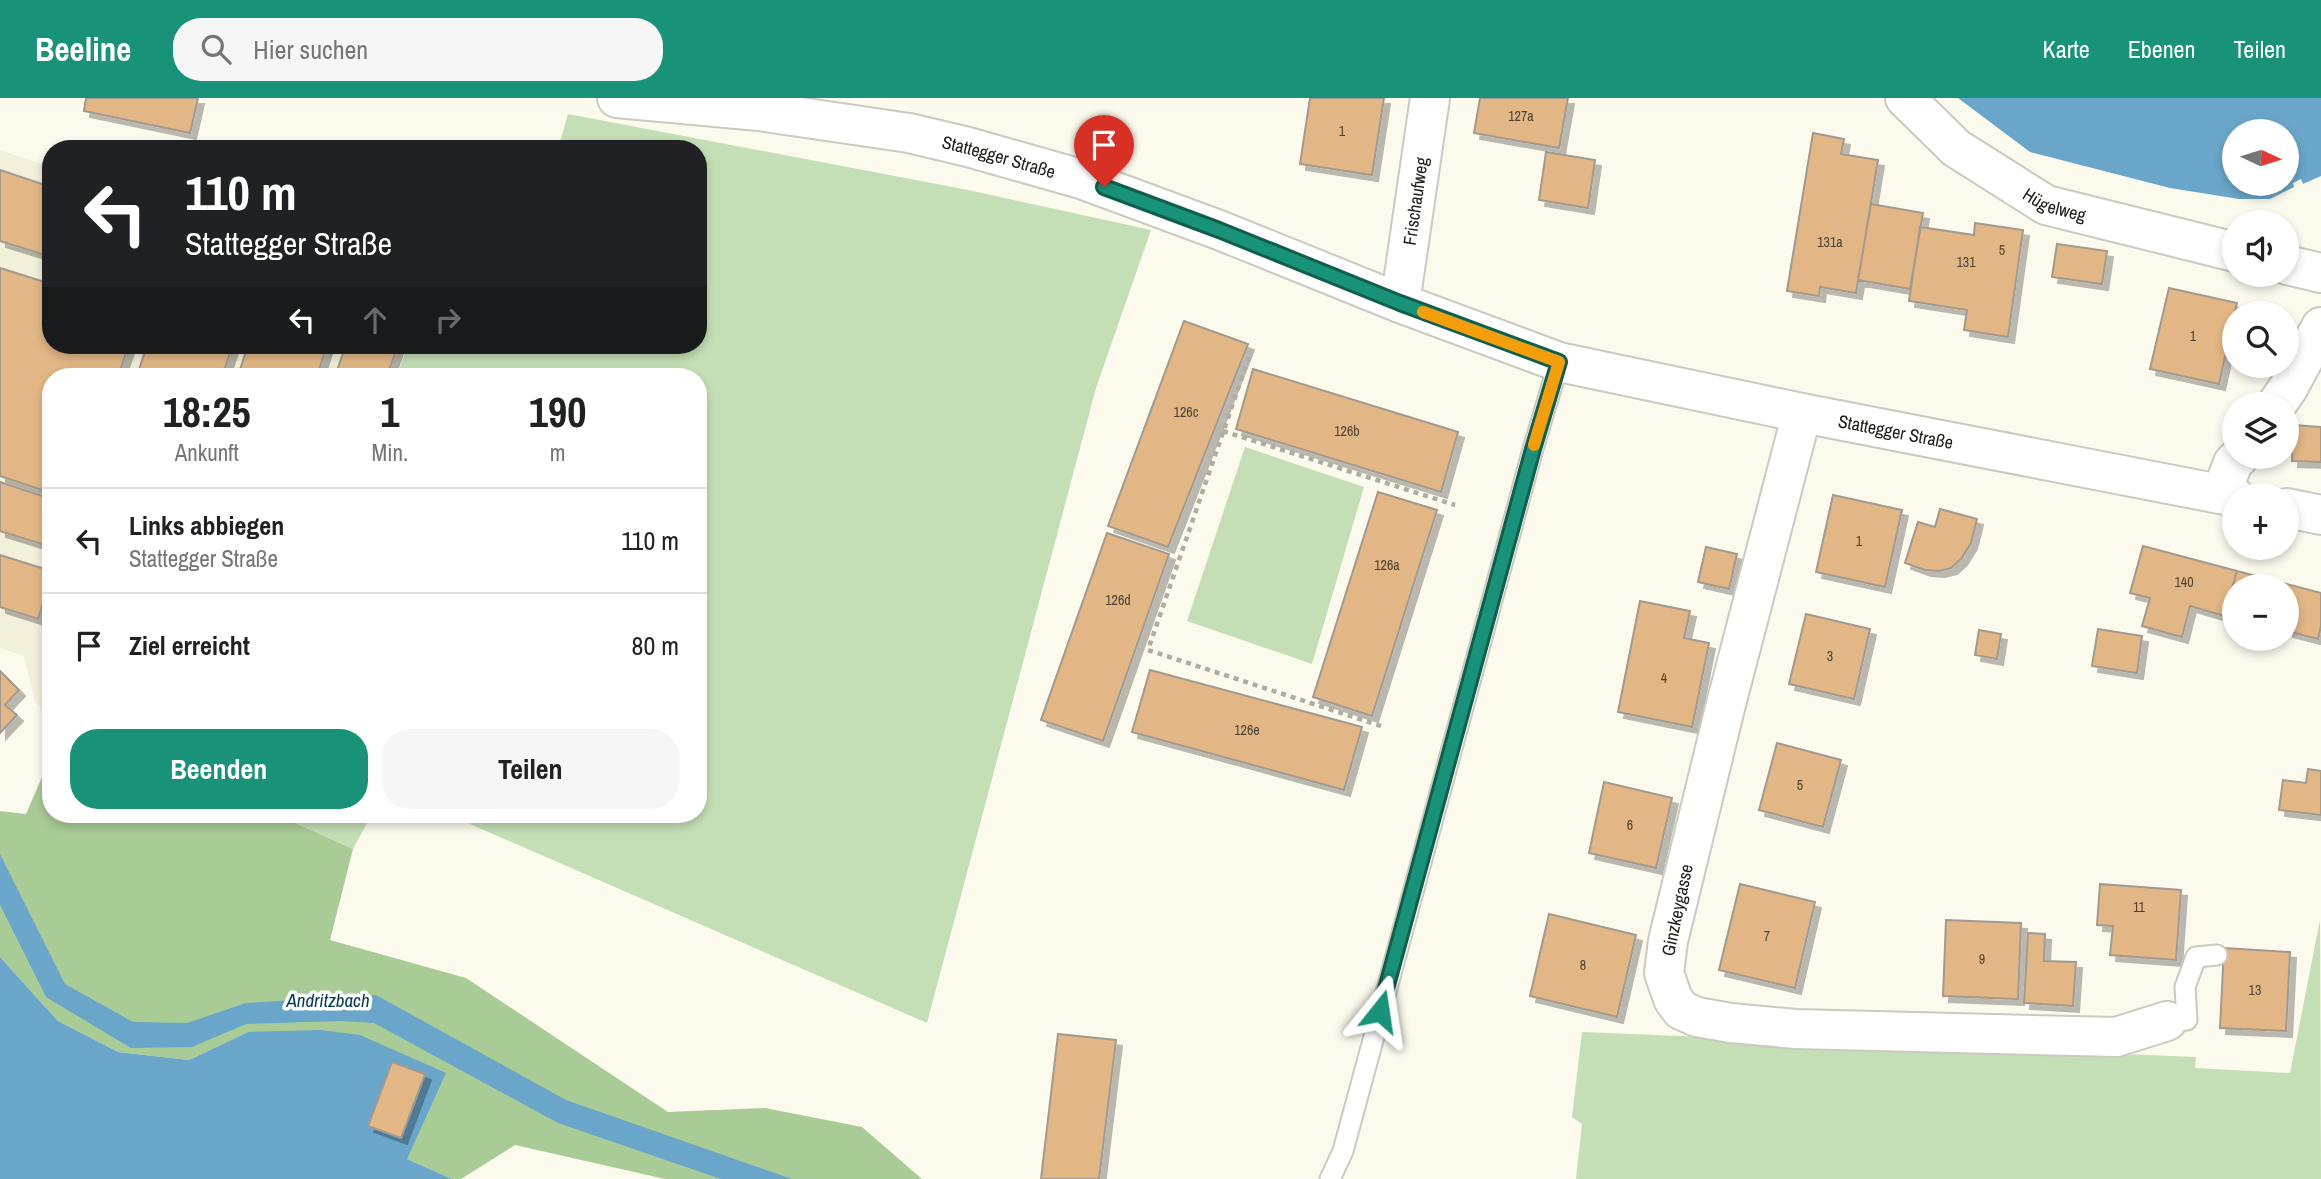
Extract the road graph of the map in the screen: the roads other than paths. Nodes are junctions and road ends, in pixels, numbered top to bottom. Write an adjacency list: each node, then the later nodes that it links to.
1 (617, 98): 7 (street, Stattegger Straße)
2 (1430, 98): 7 (street, Frischaufweg)
3 (1905, 98): 4 (street, Hügelweg)
4 (2222, 249)
5 (2299, 268): 6 (street)
6 (2321, 273)
7 (1400, 303): 9 (street, Stattegger Straße)
8 (2321, 327): 10 (street)
9 (1559, 362): 11 (street, Stattegger Straße); 17 (lane)
10 (2285, 392)
11 (1802, 413): 12 (street, Stattegger Straße); 16 (street, Ginzkeygasse)
12 (2222, 494)
13 (2299, 510): 14 (street)
14 (2321, 515)
15 (2217, 955): 16 (lane)
16 (2167, 1021)
17 (1331, 1179)

